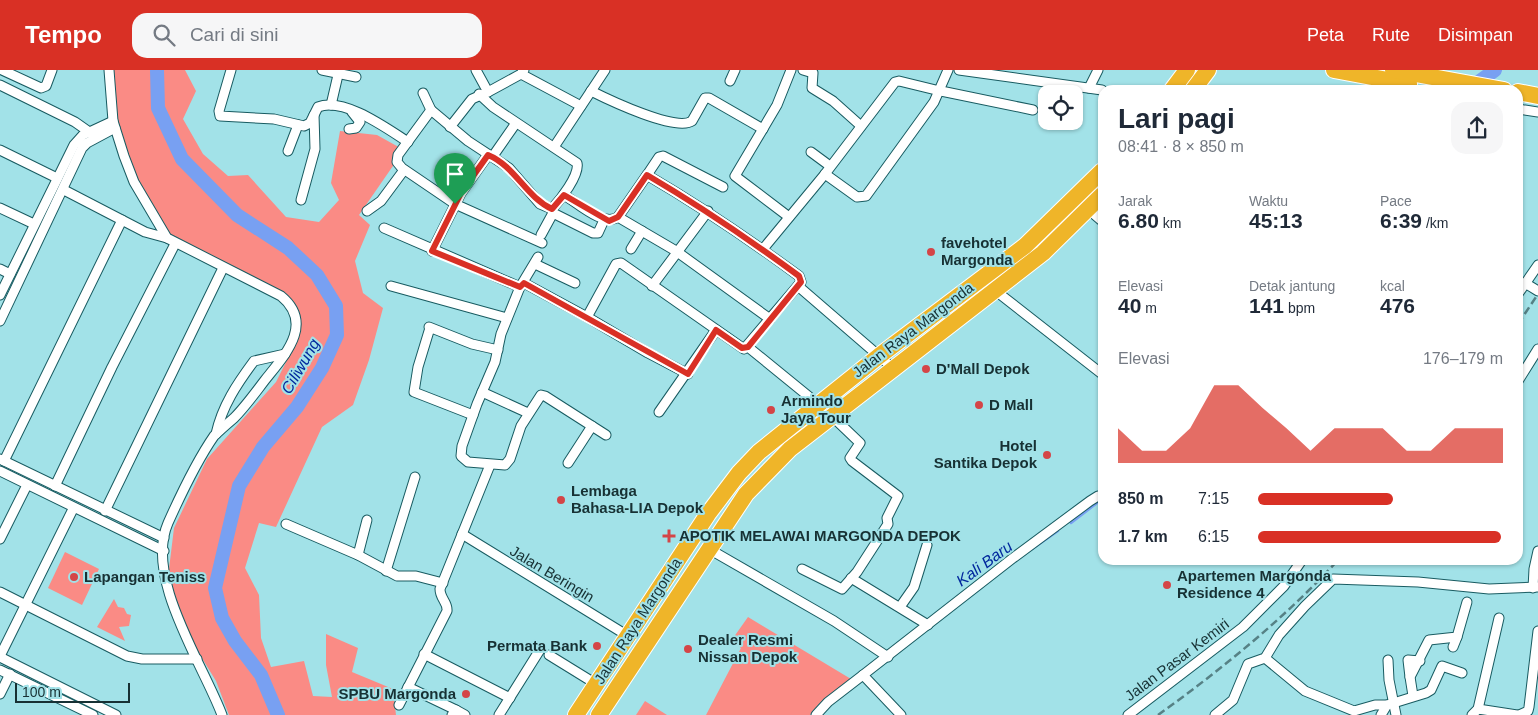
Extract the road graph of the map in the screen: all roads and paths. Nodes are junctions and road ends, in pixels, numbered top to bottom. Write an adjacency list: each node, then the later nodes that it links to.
1 (2, 70): 18 (street)
2 (52, 70): 18 (street)
3 (109, 70): 55 (street)
4 (232, 70): 56 (street)
5 (322, 70): 22 (street)
6 (476, 70): 41 (street)
7 (605, 70): 38 (street)
8 (735, 70): 27 (street)
9 (791, 70): 59 (street)
10 (803, 70): 57 (street)
11 (948, 70): 39 (street)
12 (959, 70): 20 (street)
13 (1098, 70): 35 (street)
14 (1187, 70): 28 (highway)
15 (1219, 70): 26 (highway)
16 (1334, 70): 23 (highway)
17 (1420, 70): 21 (street)
18 (13, 72)
19 (523, 72): 41 (street); 46 (street)
20 (983, 72): 35 (street)
21 (1460, 73): 32 (street)
22 (338, 75): 25 (street); 45 (street)
23 (1361, 75): 24 (highway); 29 (street)
24 (1387, 75): 30 (highway); 31 (highway)
25 (356, 77)
26 (1199, 80)
27 (730, 82)
28 (1176, 85)
29 (1394, 85)
30 (1424, 85)
31 (1465, 85)
32 (1510, 85)
33 (0, 86): 61 (street)
34 (1523, 87): 37 (street)
35 (1089, 88): 36 (street)
36 (1098, 89)
37 (1538, 90)
38 (591, 91): 46 (street); 59 (street)
39 (941, 91): 51 (street); 57 (street); 70 (street)
40 (423, 93): 50 (street)
41 (484, 93): 54 (street); 58 (street)
42 (1523, 93): 43 (highway)
43 (1538, 96)
44 (1523, 103): 47 (highway)
45 (331, 105): 49 (street); 53 (street)
46 (581, 106): 63 (street)
47 (1538, 106)
48 (1523, 109): 52 (street)
49 (350, 110): 60 (street); 62 (street)
50 (431, 110): 58 (street); 62 (street)
51 (1033, 110)
52 (1538, 112)
53 (314, 114): 56 (street); 79 (street)
54 (516, 123): 63 (street); 67 (street)
55 (114, 124): 61 (street); 92 (street)
56 (298, 125): 65 (street)
57 (861, 126): 68 (street)
58 (450, 127): 67 (street)
59 (763, 128): 86 (street)
60 (348, 129)
61 (93, 134): 73 (street); 76 (street)
62 (408, 142): 69 (street)
63 (554, 147): 77 (street)
64 (0, 150): 73 (street)
65 (288, 152)
66 (811, 152): 68 (street)
67 (490, 155): 77 (street); 80 (street)
68 (830, 166): 70 (street)
69 (404, 170): 80 (street); 82 (street)
70 (825, 174): 86 (street)
71 (647, 175): 75 (street); 83 (street); 85 (street)
72 (1098, 176): 96 (highway, Jalan Raya Margonda)
73 (57, 178): 89 (street)
74 (1098, 185): 96 (highway, Jalan Raya Margonda)
75 (722, 187)
76 (64, 190): 87 (street); 116 (street)
77 (564, 195): 88 (street)
78 (1098, 198): 96 (highway, Jalan Raya Margonda)
79 (301, 200)
80 (455, 204): 88 (street); 97 (street)
81 (0, 208): 89 (street)
82 (367, 211)
83 (708, 211): 95 (street); 98 (street)
84 (1098, 215): 96 (highway, Jalan Raya Margonda)
85 (618, 217): 88 (street); 91 (street)
86 (789, 217): 95 (street)
87 (122, 220): 92 (street); 134 (street)
88 (604, 220)
89 (34, 224): 102 (street)
90 (384, 228): 97 (street)
91 (642, 231): 94 (street); 98 (street)
92 (167, 238): 93 (street)
93 (175, 244): 100 (street); 140 (street)
94 (630, 249)
95 (762, 249): 108 (street)
96 (1039, 250): 112 (highway, Jalan Raya Margonda); 122 (highway, Jalan Raya Margonda); 130 (highway, Jalan Raya Margonda)
97 (432, 251): 105 (street)
98 (676, 251): 107 (street); 115 (street)
99 (1538, 265): 104 (street)
100 (223, 268): 121 (street); 143 (street)
101 (0, 269): 102 (street)
102 (10, 274): 111 (street)
103 (575, 283): 105 (street)
104 (1525, 283): 109 (street); 110 (street)
105 (522, 285): 113 (street); 114 (street)
106 (391, 286): 114 (street)
107 (652, 286): 113 (street); 117 (street)
108 (798, 286): 115 (street); 122 (street)
109 (1523, 286)
110 (1538, 291)
111 (0, 294)
112 (1001, 294): 123 (street); 130 (highway, Jalan Raya Margonda)
113 (587, 317): 125 (street)
114 (506, 318): 120 (street)
115 (770, 319): 118 (street)
116 (0, 322)
117 (716, 330): 118 (street); 125 (street)
118 (748, 347): 130 (street)
119 (1538, 349): 124 (street)
120 (498, 350): 126 (street); 129 (street)
121 (285, 354): 132 (street); 132 (street)
122 (882, 359): 130 (highway, Jalan Raya Margonda)
123 (1098, 371)
124 (1523, 373)
125 (688, 374): 127 (street)
126 (482, 392): 128 (street); 129 (street)
127 (659, 412)
128 (528, 413): 131 (street); 136 (street)
129 (473, 415): 136 (street)
130 (826, 416): 144 (highway, Jalan Raya Margonda); 151 (highway, Jalan Raya Margonda); 158 (street)
131 (592, 426): 133 (street); 135 (street)
132 (216, 434): 148 (street)
133 (606, 435)
134 (2, 460): 140 (street)
135 (568, 463)
136 (490, 466): 147 (street)
137 (1, 475): 139 (street)
138 (415, 477): 157 (street)
139 (27, 485): 142 (street); 149 (street)
140 (55, 486): 143 (street)
141 (1098, 499): 166 (street)
142 (73, 509): 152 (street); 163 (street)
143 (105, 511): 148 (street)
144 (712, 516): 168 (highway, Jalan Raya Margonda); 199 (highway, Jalan Raya Margonda)
145 (367, 520): 154 (street)
146 (286, 524): 154 (street)
147 (462, 534): 159 (street); 168 (street, Jalan Beringin)
148 (164, 538): 152 (street)
149 (0, 539)
150 (927, 545): 164 (street)
151 (712, 550): 175 (street); 200 (highway, Jalan Raya Margonda); 201 (highway, Jalan Raya Margonda)
152 (164, 551): 177 (street)
153 (1538, 551): 160 (street)
154 (358, 555): 157 (street)
155 (1299, 565): 204 (street, Jalan Pasar Kemiri)
156 (802, 569): 158 (street)
157 (386, 571): 159 (street)
158 (851, 578): 164 (street)
159 (443, 583): 172 (street)
160 (1536, 588): 176 (street)
161 (0, 592): 163 (street)
162 (1467, 602): 169 (street)
163 (26, 605): 174 (street); 177 (street)
164 (900, 607): 166 (street)
165 (1499, 618): 192 (street)
166 (928, 625): 175 (street)
167 (1538, 631): 208 (street)
168 (628, 636): 183 (highway, Jalan Raya Margonda)
169 (1457, 637): 170 (street); 186 (street)
170 (1453, 647)
171 (540, 648): 187 (street)
172 (424, 654): 184 (street); 187 (street)
173 (549, 655): 183 (street)
174 (0, 656): 194 (street)
175 (888, 656): 182 (street)
176 (1265, 658): 190 (street); 205 (street)
177 (197, 659): 195 (street)
178 (1388, 660): 188 (street)
179 (0, 670): 181 (street)
180 (1462, 673): 186 (street)
181 (10, 674): 185 (street); 193 (street)
182 (863, 675): 202 (street); 203 (street)
183 (596, 684): 198 (highway, Jalan Raya Margonda)
184 (408, 686): 189 (street); 191 (street)
185 (0, 694)
186 (1413, 696): 188 (street)
187 (510, 698): 197 (street)
188 (1390, 704): 190 (street); 206 (street); 207 (street)
189 (399, 705)
190 (1342, 711)
191 (454, 712): 196 (street)
192 (1475, 712): 208 (street)
193 (93, 715)
194 (116, 715)
195 (222, 715)
196 (465, 715)
197 (499, 715)
198 (576, 715)
199 (586, 715)
200 (599, 715)
201 (607, 715)
202 (816, 715)
203 (901, 715)
204 (1128, 715)
205 (1216, 715)
206 (1381, 715)
207 (1396, 715)
208 (1518, 715)

